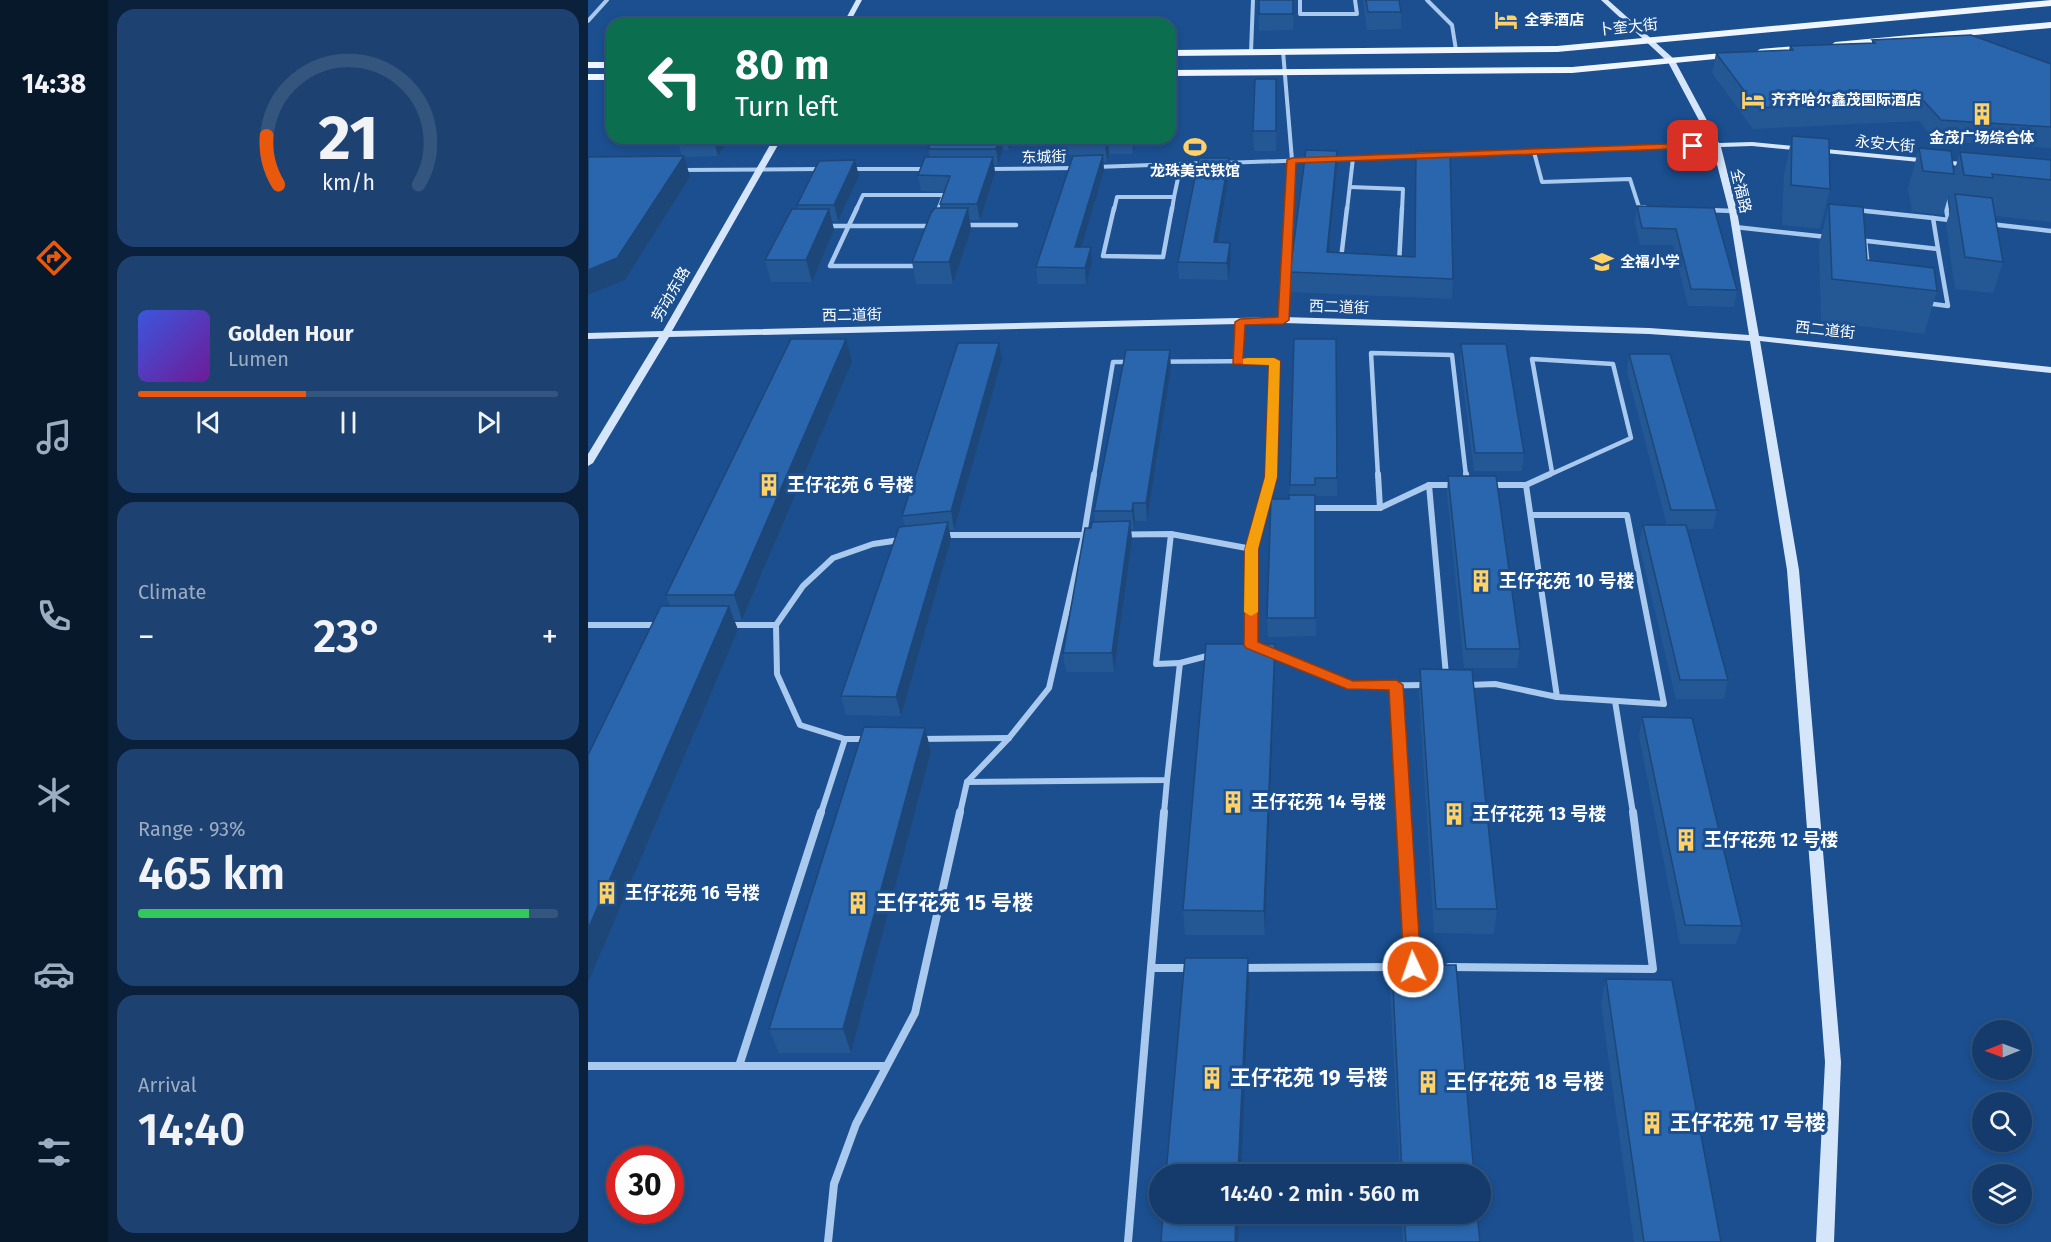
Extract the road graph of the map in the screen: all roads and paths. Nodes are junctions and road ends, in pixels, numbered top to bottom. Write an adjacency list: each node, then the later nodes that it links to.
1 (607, 0): 12 (street)
2 (859, 0): 11 (main road)
3 (1253, 0): 19 (street)
4 (1300, 0): 5 (street)
5 (1355, 0)
6 (1427, 0): 17 (street)
7 (1604, 0): 14 (main road, 全福路)
8 (2032, 2): 9 (main road, 卜奎大街); 10 (main road); 14 (main road, 卜奎大街)
9 (2051, 3)
10 (2043, 11)
11 (849, 18)
12 (588, 21)
13 (2051, 25): 15 (main road)
14 (1648, 40): 17 (main road, 卜奎大街); 23 (main road, 全福路)
15 (1825, 46)
16 (1813, 47): 21 (main road)
17 (1456, 50): 18 (main road, 卜奎大街)
18 (1283, 51): 19 (main road, 卜奎大街); 26 (street)
19 (1251, 52): 20 (main road, 卜奎大街)
20 (1176, 53)
21 (1753, 53)
22 (1741, 54): 23 (main road)
23 (1671, 61): 26 (main road); 31 (main road, 全福路)
24 (606, 65): 25 (main road)
25 (588, 66)
26 (1287, 72): 27 (main road); 34 (street)
27 (1176, 74)
28 (588, 77): 29 (main road)
29 (606, 77)
30 (775, 144): 43 (main road, 劳动东路)
31 (1716, 145): 32 (street, 东城街); 35 (main road, 永安大街); 53 (main road, 全福路)
32 (1534, 152): 33 (street, 东城街); 50 (street)
33 (1353, 158): 34 (street, 东城街); 48 (street)
34 (1292, 160): 36 (street, 东城街); 74 (street)
35 (1940, 162): 37 (main road, 永安大街); 46 (street)
36 (1181, 164): 38 (street, 东城街); 49 (street)
37 (1984, 166)
38 (1090, 167)
39 (1079, 168): 41 (street, 东城街)
40 (932, 169): 45 (street)
41 (977, 169)
42 (680, 170): 43 (street)
43 (760, 170): 44 (street); 76 (main road, 劳动东路)
44 (834, 170)
45 (845, 170)
46 (1942, 174)
47 (1943, 185): 55 (street)
48 (1350, 187): 70 (street); 71 (street)
49 (1174, 197): 49 (street)
50 (1651, 208)
51 (1698, 210): 53 (street)
52 (1852, 210): 54 (street)
53 (1733, 211): 64 (main road, 全福路)
54 (1933, 218): 55 (street); 69 (street)
55 (1948, 220): 56 (street)
56 (1959, 221)
57 (1982, 224): 65 (street)
58 (933, 225): 59 (street); 63 (street); 63 (street); 63 (street)
59 (945, 225)
60 (957, 225): 61 (street)
61 (1016, 225)
62 (816, 226): 63 (street)
63 (849, 226)
64 (1735, 227): 66 (street); 78 (main road, 全福路)
65 (2051, 231)
66 (1829, 237)
67 (1849, 239): 68 (street)
68 (1865, 241): 69 (street); 72 (street)
69 (1938, 249): 73 (street)
70 (1341, 266)
71 (1398, 268)
72 (1869, 275)
73 (1915, 302)
74 (1283, 320): 75 (main road, 西二道街); 78 (main road, 西二道街)
75 (1240, 322): 76 (main road, 西二道街); 79 (street)
76 (666, 334): 77 (main road, 西二道街); 81 (main road, 劳动东路)
77 (588, 336)
78 (1754, 338): 80 (main road, 西二道街); 127 (main road, 全福路)
79 (1237, 361): 86 (street); 92 (street)
80 (2051, 369)
81 (588, 463)
82 (1552, 472): 82 (street); 85 (street)
83 (1429, 485): 84 (street); 89 (street); 106 (street)
84 (1468, 485): 85 (street); 89 (street)
85 (1526, 485): 90 (street)
86 (1263, 508): 87 (street); 95 (street)
87 (1275, 508)
88 (1298, 508): 89 (street)
89 (1380, 508)
90 (1531, 515): 108 (street); 109 (street)
91 (1171, 534): 92 (street); 95 (street); 103 (street)
92 (1084, 535): 93 (street); 110 (street)
93 (929, 537)
94 (906, 540): 99 (street)
95 (1252, 549): 100 (street)
96 (588, 625): 97 (street)
97 (668, 625)
98 (716, 625): 99 (street)
99 (776, 625): 111 (street)
100 (1251, 645): 101 (street); 104 (street)
101 (1241, 648)
102 (1220, 653): 103 (street)
103 (1180, 663): 114 (street)
104 (1396, 685): 105 (street); 116 (street)
105 (1436, 685)
106 (1446, 685)
107 (1456, 685): 108 (street)
108 (1557, 697): 109 (street)
109 (1615, 700): 118 (street)
110 (1009, 738): 113 (street); 115 (street)
111 (845, 739): 112 (street); 123 (street)
112 (880, 739)
113 (915, 739)
114 (1167, 780): 115 (street); 119 (street)
115 (967, 782): 124 (street)
116 (1413, 967): 117 (street); 121 (street)
117 (1424, 967)
118 (1436, 967)
119 (1151, 968): 120 (street); 126 (street)
120 (1199, 968)
121 (1234, 968)
122 (588, 1066): 123 (street)
123 (739, 1066): 124 (street)
124 (886, 1066): 125 (street)
125 (828, 1242)
126 (1128, 1242)
127 (1825, 1242)

